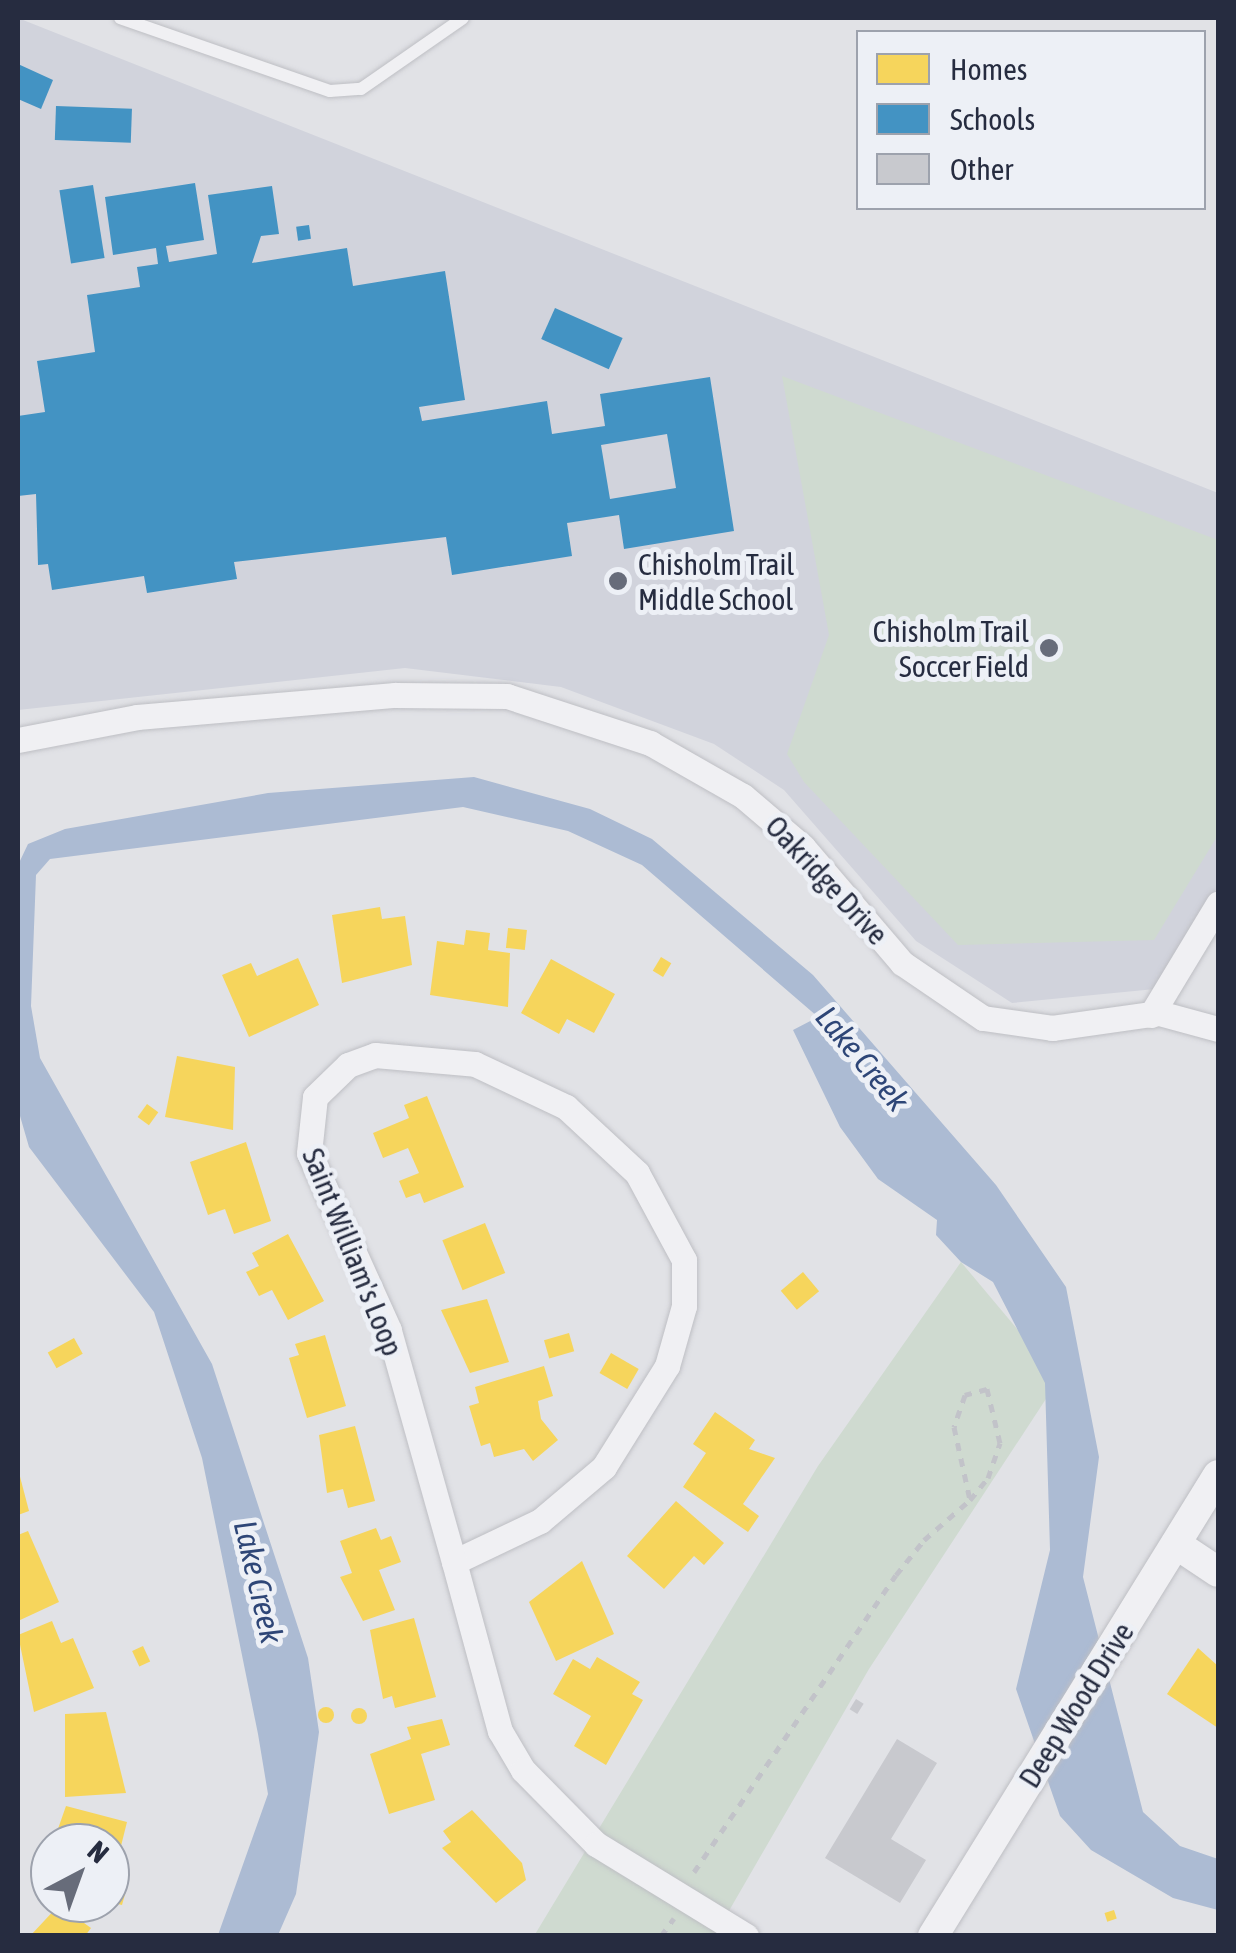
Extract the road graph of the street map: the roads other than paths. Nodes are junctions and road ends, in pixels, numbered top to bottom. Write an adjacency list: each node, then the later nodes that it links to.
1 (120, 18): 2 (lane)
2 (463, 18)
3 (18, 740): 5 (street, Oakridge Drive)
4 (1218, 904): 5 (street)
5 (1151, 1015): 6 (street, Oakridge Drive)
6 (1218, 1029)
7 (1218, 1475): 8 (street, Deep Wood Drive)
8 (1176, 1544): 10 (street); 12 (street, Deep Wood Drive)
9 (454, 1562): 9 (street, Saint William's Loop); 11 (street, Saint William's Loop)
10 (1218, 1572)
11 (746, 1936)
12 (933, 1936)

